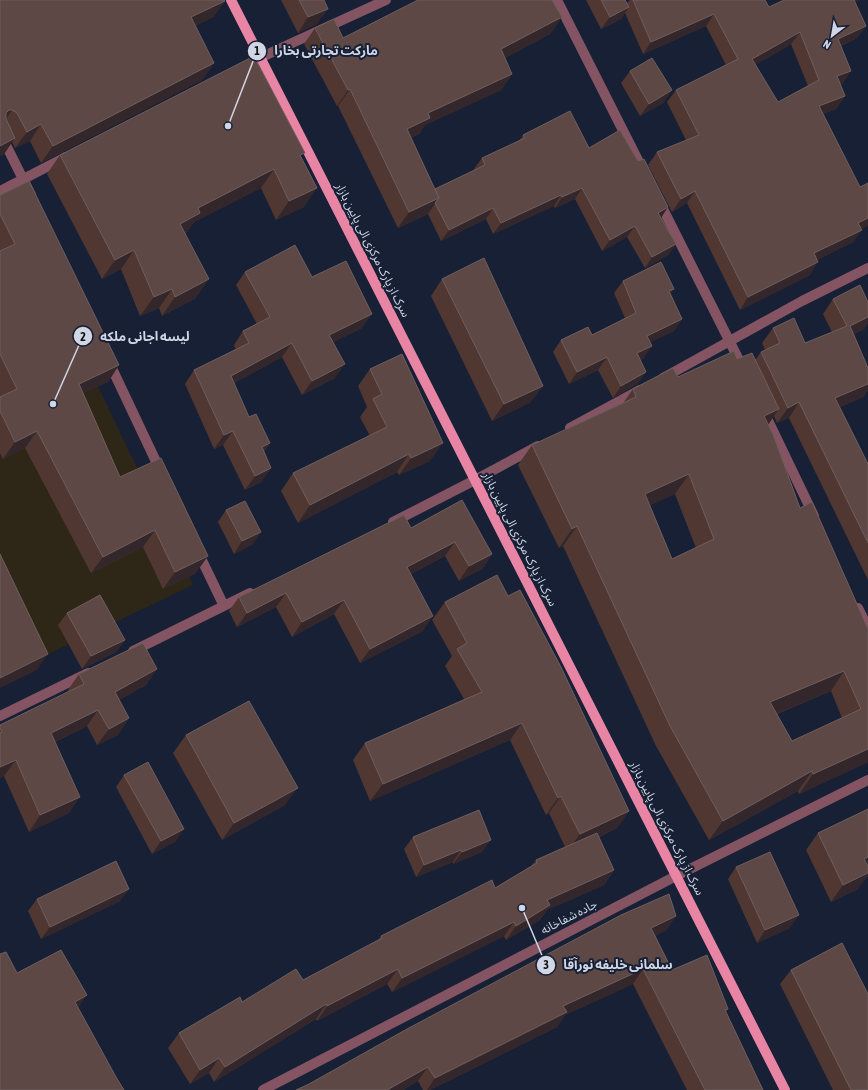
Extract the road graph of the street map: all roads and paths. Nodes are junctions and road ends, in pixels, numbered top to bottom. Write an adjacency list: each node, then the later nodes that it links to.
1 (231, 0): 4 (main road, سرک از پارک مرکزی الی پایین بازار)
2 (386, 0): 4 (street)
3 (557, 0): 12 (street)
4 (260, 57): 5 (street); 18 (main road, سرک از پارک مرکزی الی پایین بازار)
5 (246, 64)
6 (0, 134): 8 (street)
7 (72, 154): 8 (street)
8 (24, 179): 9 (street); 10 (street)
9 (0, 191)
10 (37, 208)
11 (868, 268): 12 (street)
12 (730, 340): 14 (street); 16 (street)
13 (105, 353): 19 (street)
14 (747, 376)
15 (758, 398): 21 (street)
16 (558, 435)
17 (544, 442): 18 (street)
18 (475, 480): 20 (street); 31 (main road, سرک از پارک مرکزی الی پایین بازار)
19 (166, 483)
20 (384, 526)
21 (820, 528)
22 (193, 541): 25 (street)
23 (258, 589): 25 (street)
24 (854, 600): 26 (street)
25 (224, 606): 27 (street)
26 (868, 628)
27 (126, 654)
28 (98, 668): 29 (street)
29 (0, 716)
30 (868, 780): 31 (street, جاده شفاخانه)
31 (676, 876): 32 (street, جاده شفاخانه); 33 (main road, سرک از پارک مرکزی الی پایین بازار)
32 (263, 1090)
33 (785, 1090)

